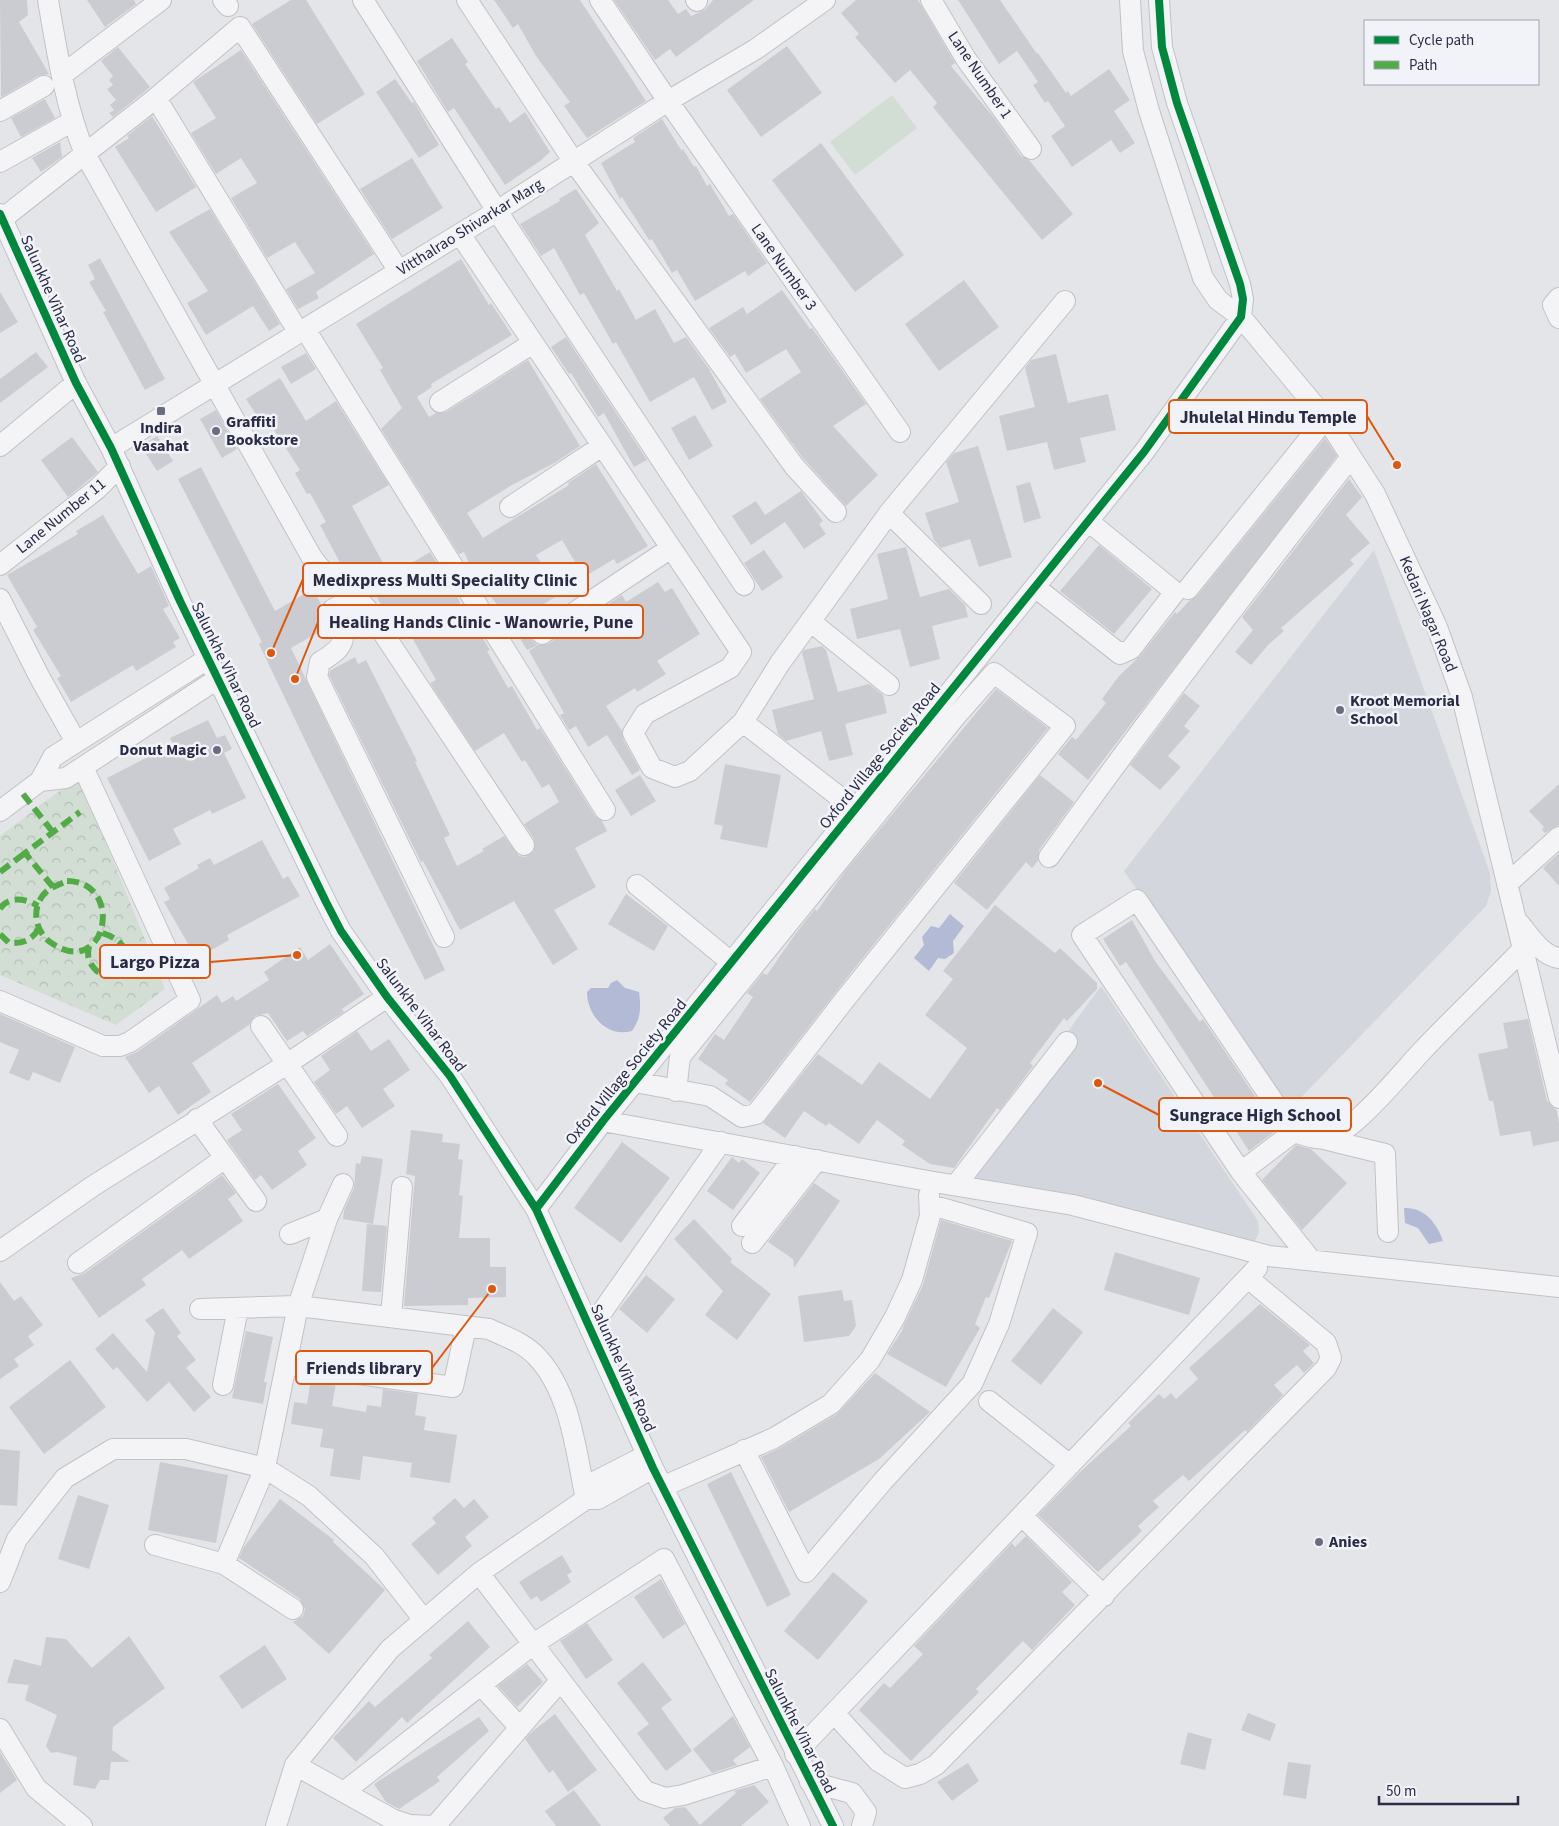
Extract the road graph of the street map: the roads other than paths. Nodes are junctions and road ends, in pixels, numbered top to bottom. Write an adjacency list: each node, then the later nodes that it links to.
1 (48, 0): 10 (street)
2 (161, 0): 10 (street)
3 (363, 0): 20 (street)
4 (466, 0): 19 (street)
5 (600, 0): 13 (street, Lane Number 3)
6 (825, 0): 13 (street, Vitthalrao Shivarkar Marg)
7 (931, 0): 16 (street, Lane Number 1)
8 (1130, 0): 26 (street, Kedari Nagar Road)
9 (1158, 0): 26 (street)
10 (62, 76): 15 (street)
11 (44, 86): 14 (street)
12 (156, 98): 17 (street); 23 (street); 28 (street)
13 (668, 101): 19 (street, Vitthalrao Shivarkar Marg); 34 (street, Lane Number 3)
14 (0, 111)
15 (73, 121): 17 (street); 18 (street)
16 (1031, 148)
17 (85, 154): 21 (street); 31 (street)
18 (0, 162)
19 (574, 162): 20 (street, Vitthalrao Shivarkar Marg); 40 (street)
20 (498, 211): 22 (street, Vitthalrao Shivarkar Marg); 45 (street)
21 (1, 217): 30 (street, Salunkhe Vihar Road)
22 (460, 234): 23 (street, Vitthalrao Shivarkar Marg); 29 (street)
23 (399, 271): 28 (street, Vitthalrao Shivarkar Marg)
24 (1559, 298): 27 (street)
25 (1065, 301): 41 (street)
26 (1241, 317): 33 (street, Kedari Nagar Road); 42 (street, Oxford Village Society Road)
27 (1559, 318)
28 (302, 331): 31 (street, Vitthalrao Shivarkar Marg); 63 (street)
29 (533, 343): 32 (street); 36 (street)
30 (76, 383): 35 (street); 37 (street, Salunkhe Vihar Road)
31 (216, 384): 37 (street, Vitthalrao Shivarkar Marg); 48 (street)
32 (440, 402)
33 (1326, 418): 38 (street, Kedari Nagar Road); 47 (street)
34 (900, 432)
35 (0, 446)
36 (602, 446): 39 (street); 43 (street)
37 (115, 457): 44 (street, Lane Number 11); 53 (street, Salunkhe Vihar Road)
38 (1352, 457): 67 (street); 68 (street, Kedari Nagar Road)
39 (510, 507)
40 (836, 512)
41 (889, 513): 50 (street); 51 (street)
42 (1088, 521): 46 (street, Oxford Village Society Road); 46 (street)
43 (671, 548): 52 (street); 58 (street)
44 (0, 565)
45 (744, 585)
46 (1035, 587): 54 (street, Oxford Village Society Road)
47 (1188, 589)
48 (357, 597): 66 (street); 71 (street)
49 (0, 599): 59 (street)
50 (981, 604)
51 (810, 621): 57 (street); 58 (street)
52 (542, 634)
53 (209, 658): 56 (street, Salunkhe Vihar Road); 59 (street)
54 (976, 660): 55 (street); 62 (street, Oxford Village Society Road)
55 (994, 673): 81 (street); 81 (street)
56 (219, 678): 60 (street); 75 (street, Salunkhe Vihar Road)
57 (889, 685)
58 (743, 722): 62 (street)
59 (76, 742): 61 (street)
60 (83, 767): 61 (street); 76 (street)
61 (40, 781): 64 (street)
62 (855, 809): 74 (street, Oxford Village Society Road)
63 (605, 810)
64 (0, 812)
65 (1559, 837): 68 (street)
66 (524, 845)
67 (1049, 857)
68 (1507, 884): 70 (street, Kedari Nagar Road)
69 (637, 885): 74 (street)
70 (1515, 918): 72 (street, Kedari Nagar Road); 73 (street)
71 (444, 937)
72 (1522, 950): 82 (street, Kedari Nagar Road); 87 (street)
73 (1559, 958)
74 (731, 962): 80 (street, Oxford Village Society Road)
75 (387, 997): 79 (street); 99 (street, Salunkhe Vihar Road)
76 (0, 1000)
77 (261, 1026): 79 (street)
78 (1067, 1042): 95 (street)
79 (287, 1064): 83 (street); 86 (street)
80 (635, 1082): 81 (street); 84 (street, Oxford Village Society Road)
81 (671, 1090)
82 (1559, 1098)
83 (197, 1119): 90 (street); 105 (street)
84 (602, 1121): 88 (street); 99 (street, Oxford Village Society Road)
85 (1294, 1132): 87 (street); 92 (street); 92 (street)
86 (338, 1136)
87 (1318, 1138): 102 (street)
88 (721, 1142): 89 (street); 116 (street)
89 (795, 1156): 91 (street); 101 (street)
90 (225, 1158): 97 (street); 108 (street)
91 (817, 1160): 93 (street); 104 (street)
92 (1241, 1172): 107 (street)
93 (928, 1181): 95 (street); 98 (street)
94 (343, 1184): 100 (street)
95 (956, 1186): 106 (street)
96 (402, 1187): 114 (street)
97 (256, 1201)
98 (930, 1208): 120 (street); 120 (street)
99 (536, 1209): 116 (street, Salunkhe Vihar Road)
100 (328, 1219): 103 (street); 111 (street)
101 (742, 1226)
102 (1388, 1232)
103 (290, 1234)
104 (752, 1244)
105 (0, 1251)
106 (1269, 1256): 107 (street); 109 (street)
107 (1311, 1260): 110 (street)
108 (78, 1263)
109 (1248, 1278): 122 (street); 131 (street)
110 (1559, 1288)
111 (298, 1306): 112 (street); 114 (street); 117 (street)
112 (238, 1308): 113 (street); 118 (street)
113 (200, 1309)
114 (391, 1317): 115 (street)
115 (466, 1327): 117 (street); 125 (street)
116 (590, 1329): 121 (street, Salunkhe Vihar Road)
117 (286, 1364): 123 (street)
118 (223, 1385)
119 (989, 1401): 122 (street)
120 (744, 1450): 124 (street)
121 (650, 1461): 124 (street, Salunkhe Vihar Road); 125 (street)
122 (1070, 1466): 126 (street)
123 (265, 1468): 128 (street); 130 (street); 133 (street)
124 (662, 1487): 140 (street, Salunkhe Vihar Road)
125 (586, 1499): 129 (street)
126 (1022, 1516): 131 (street); 137 (street)
127 (155, 1545): 128 (street)
128 (224, 1564): 132 (street)
129 (479, 1573): 133 (street); 134 (street)
130 (0, 1582)
131 (1104, 1596): 137 (street)
132 (293, 1609)
133 (424, 1620): 141 (street)
134 (532, 1646): 135 (street); 136 (street); 142 (street)
135 (560, 1681): 138 (street); 142 (street)
136 (482, 1686): 138 (street); 144 (street)
137 (834, 1714): 140 (street)
138 (520, 1728): 147 (street)
139 (0, 1729): 145 (street)
140 (795, 1754): 143 (street, Salunkhe Vihar Road)
141 (295, 1765): 144 (street); 146 (street)
142 (773, 1766): 148 (street)
143 (810, 1782): 149 (street, Salunkhe Vihar Road); 150 (street)
144 (345, 1792): 147 (street)
145 (82, 1826)
146 (276, 1826)
147 (434, 1826)
148 (800, 1826)
149 (833, 1826)
150 (862, 1826)

